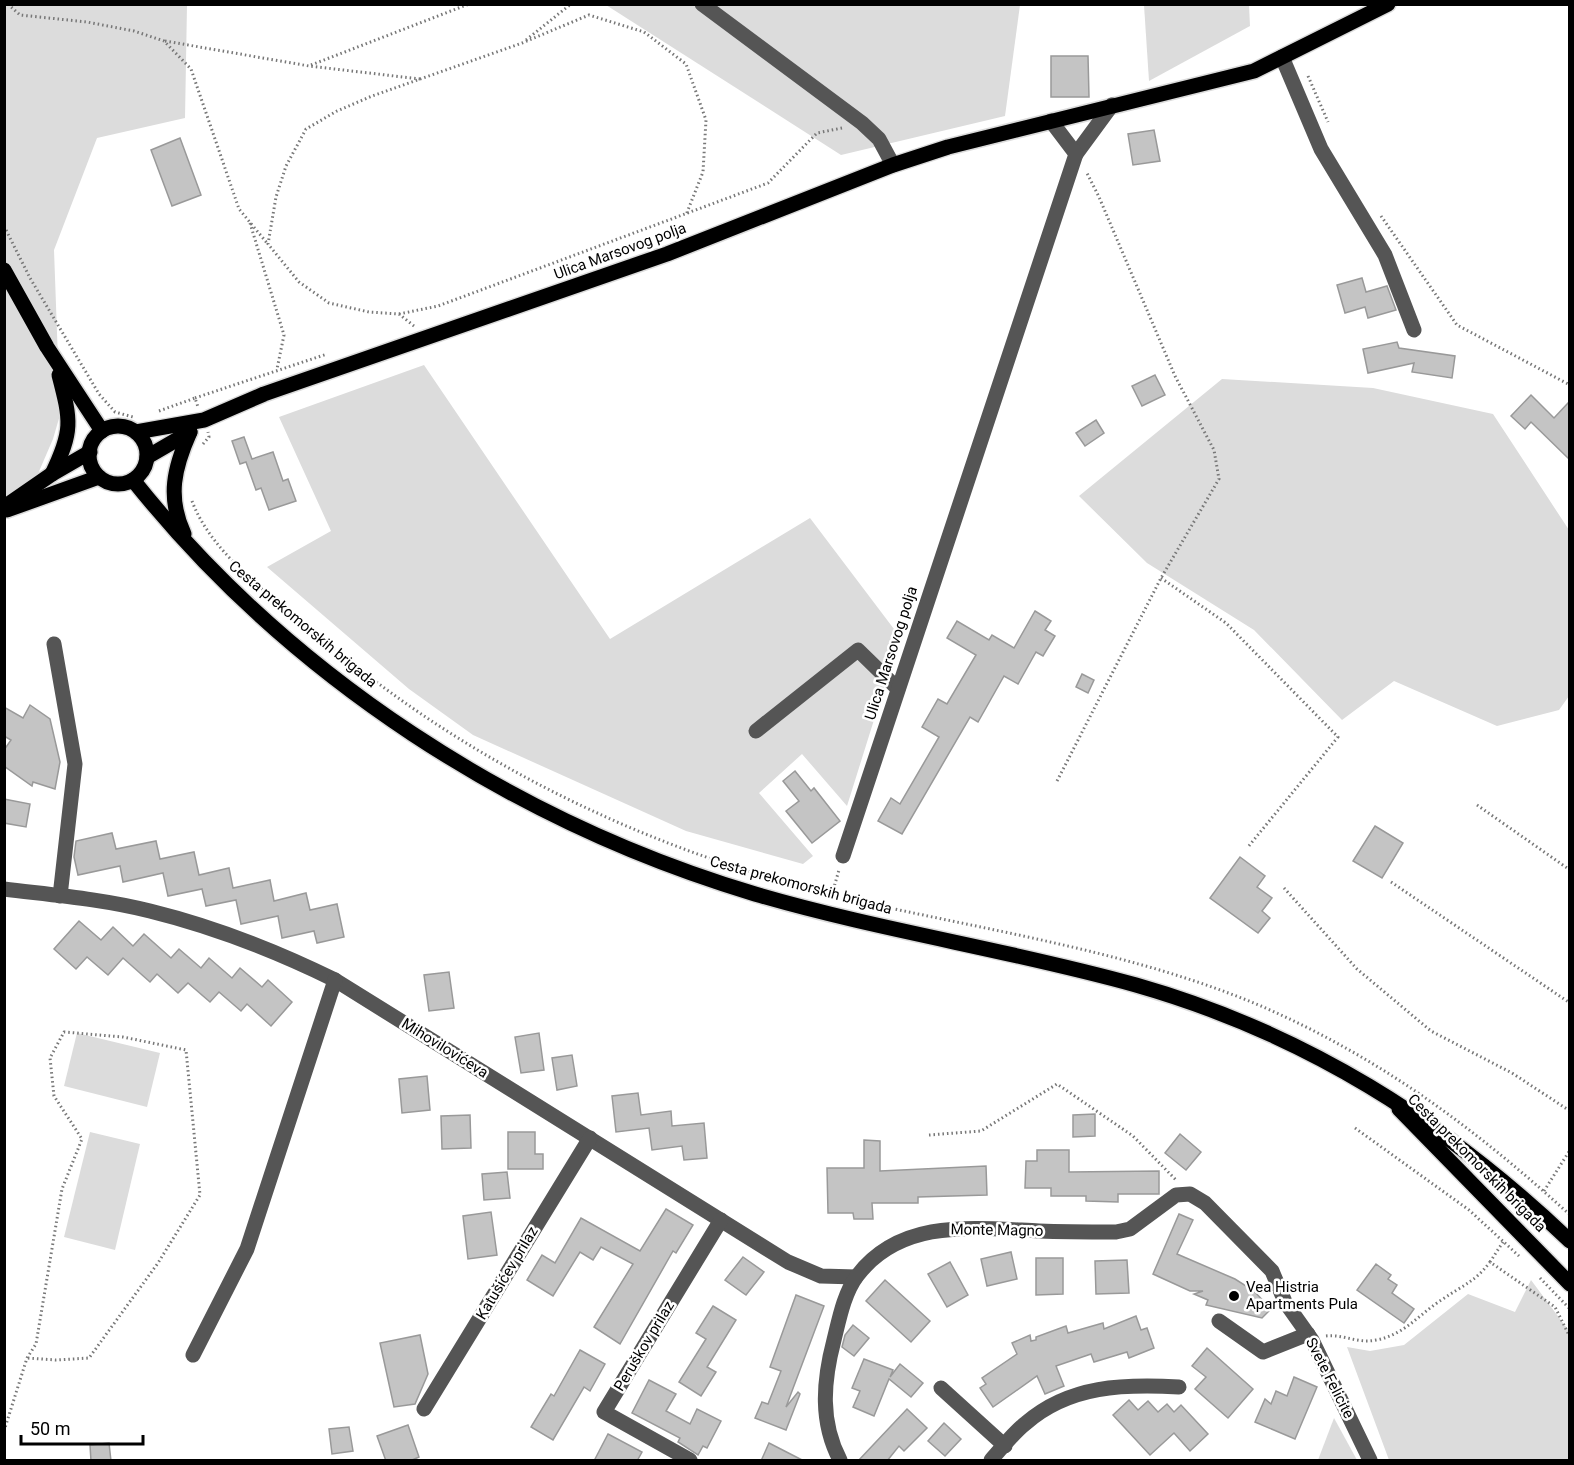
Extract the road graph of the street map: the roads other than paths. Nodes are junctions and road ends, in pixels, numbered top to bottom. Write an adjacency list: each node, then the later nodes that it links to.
1 (702, 4): 7 (street)
2 (1388, 4): 3 (main road, Ulica Marsovog polja)
3 (1288, 54): 4 (main road, Ulica Marsovog polja); 9 (street)
4 (1112, 105): 5 (main road, Ulica Marsovog polja); 6 (street, Ulica Marsovog polja)
5 (1051, 120): 6 (street); 7 (main road, Ulica Marsovog polja)
6 (1076, 154): 23 (street, Ulica Marsovog polja)
7 (893, 165): 11 (main road, Ulica Marsovog polja)
8 (4, 270): 10 (main road)
9 (1414, 330)
10 (55, 360): 13 (main road); 17 (main road)
11 (204, 420): 12 (main road, Ulica Marsovog polja); 14 (main road, Ulica Marsovog polja)
12 (136, 425): 13 (main road); 16 (main road)
13 (102, 431): 15 (main road)
14 (190, 432): 16 (main road, Ulica Marsovog polja); 21 (main road)
15 (90, 452): 17 (main road); 18 (main road)
16 (147, 457): 19 (main road)
17 (52, 474): 20 (main road)
18 (99, 477): 19 (main road); 20 (main road)
19 (133, 480): 21 (main road, Cesta prekomorskih brigada)
20 (4, 509)
21 (190, 548): 29 (main road, Cesta prekomorskih brigada)
22 (54, 644): 27 (street)
23 (898, 688): 24 (street); 25 (street, Ulica Marsovog polja)
24 (756, 731)
25 (843, 856)
26 (4, 889): 27 (street, Mihovilovićeva)
27 (60, 896): 28 (street, Mihovilovićeva)
28 (335, 980): 30 (street, Mihovilovićeva); 38 (street)
29 (1384, 1094): 33 (main road, Cesta prekomorskih brigada); 35 (main road, Cesta prekomorskih brigada)
30 (590, 1138): 32 (street, Mihovilovićeva); 41 (street, Katušićev prilaz)
31 (1190, 1194): 34 (street, Monte Magno); 37 (street, Svete Felicite)
32 (721, 1220): 34 (street, Mihovilovićeva); 43 (street, Peruškov prilaz)
33 (1569, 1241)
34 (856, 1277): 44 (street, Monte Magno)
35 (1569, 1284)
36 (1219, 1321): 37 (street)
37 (1310, 1337): 46 (street, Svete Felicite)
38 (193, 1355)
39 (1179, 1387): 42 (street)
40 (941, 1388): 42 (street)
41 (424, 1409)
42 (1005, 1446): 45 (street)
43 (690, 1461)
44 (840, 1461)
45 (991, 1461)
46 (1370, 1461)

